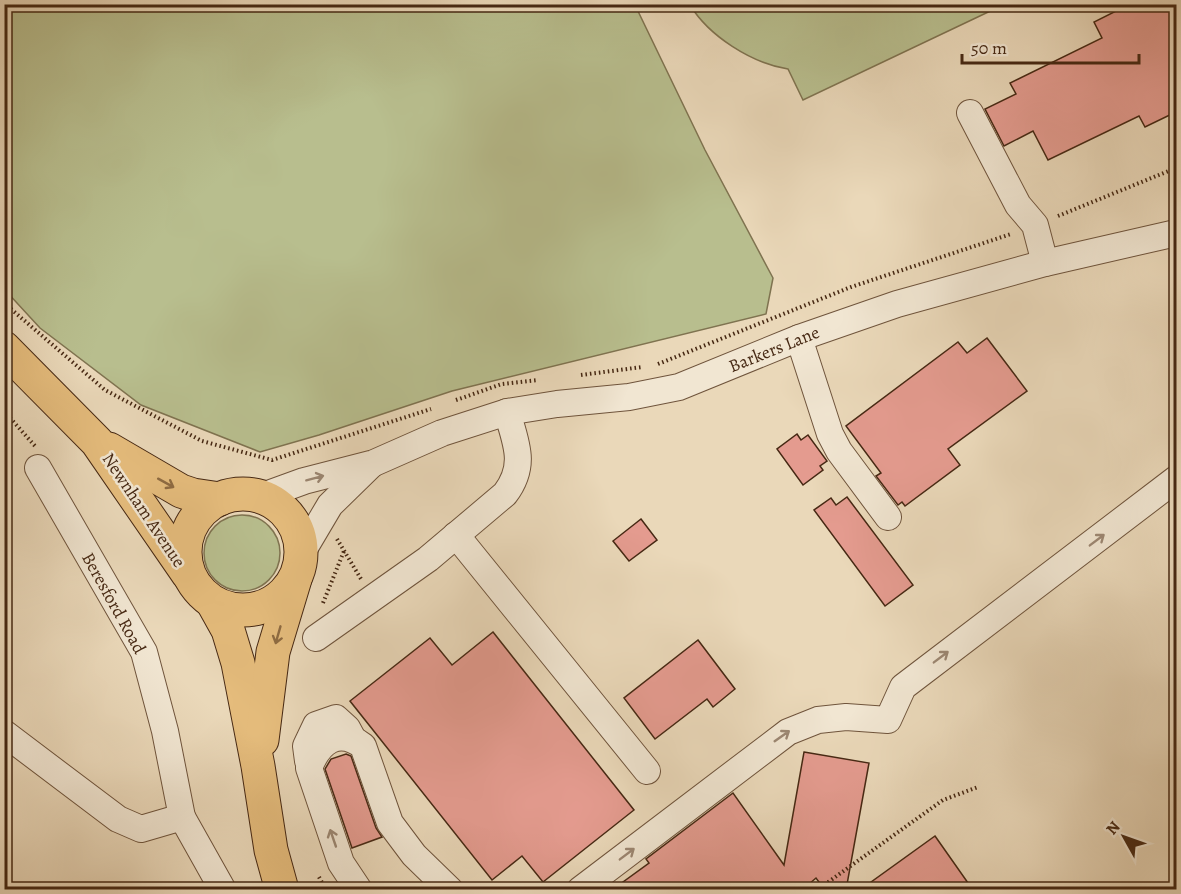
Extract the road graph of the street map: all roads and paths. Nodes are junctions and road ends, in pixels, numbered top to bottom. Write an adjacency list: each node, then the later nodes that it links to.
1 (970, 113): 6 (street)
2 (1176, 168): 3 (path)
3 (1052, 218)
4 (1019, 231): 10 (path)
5 (1175, 236): 6 (street, Barkers Lane)
6 (1045, 263): 8 (street, Barkers Lane)
7 (4, 303): 15 (path)
8 (799, 338): 16 (street, Barkers Lane); 23 (street)
9 (4, 348): 17 (main road, Newnham Avenue)
10 (654, 366)
11 (643, 367): 12 (path)
12 (573, 376)
13 (549, 379): 14 (path)
14 (448, 403)
15 (438, 407)
16 (507, 412): 18 (street, Barkers Lane); 24 (street)
17 (97, 442): 22 (main road, Newnham Avenue, one-way to 22); 27 (main road, Newnham Avenue)
18 (374, 463): 21 (street, Barkers Lane, one-way to 18); 26 (street, Barkers Lane)
19 (38, 468): 35 (street, Beresford Road)
20 (1176, 479): 42 (street, one-way to 20)
21 (260, 497): 22 (main road); 26 (main road)
22 (220, 499): 27 (main road)
23 (888, 517)
24 (456, 535): 28 (street); 33 (street)
25 (344, 551): 28 (path)
26 (298, 566): 29 (main road); 32 (main road, one-way to 32)
27 (191, 578): 29 (main road)
28 (372, 598): 30 (street)
29 (213, 603): 32 (main road)
30 (316, 638)
31 (4, 733): 35 (street)
32 (258, 766): 36 (main road)
33 (647, 771)
34 (978, 787): 43 (path)
35 (182, 817): 37 (street, Beresford Road)
36 (271, 850): 38 (main road); 39 (street)
37 (223, 890)
38 (282, 890)
39 (296, 890)
40 (359, 890): 41 (street, one-way to 41)
41 (450, 890)
42 (580, 890)
43 (817, 890)

